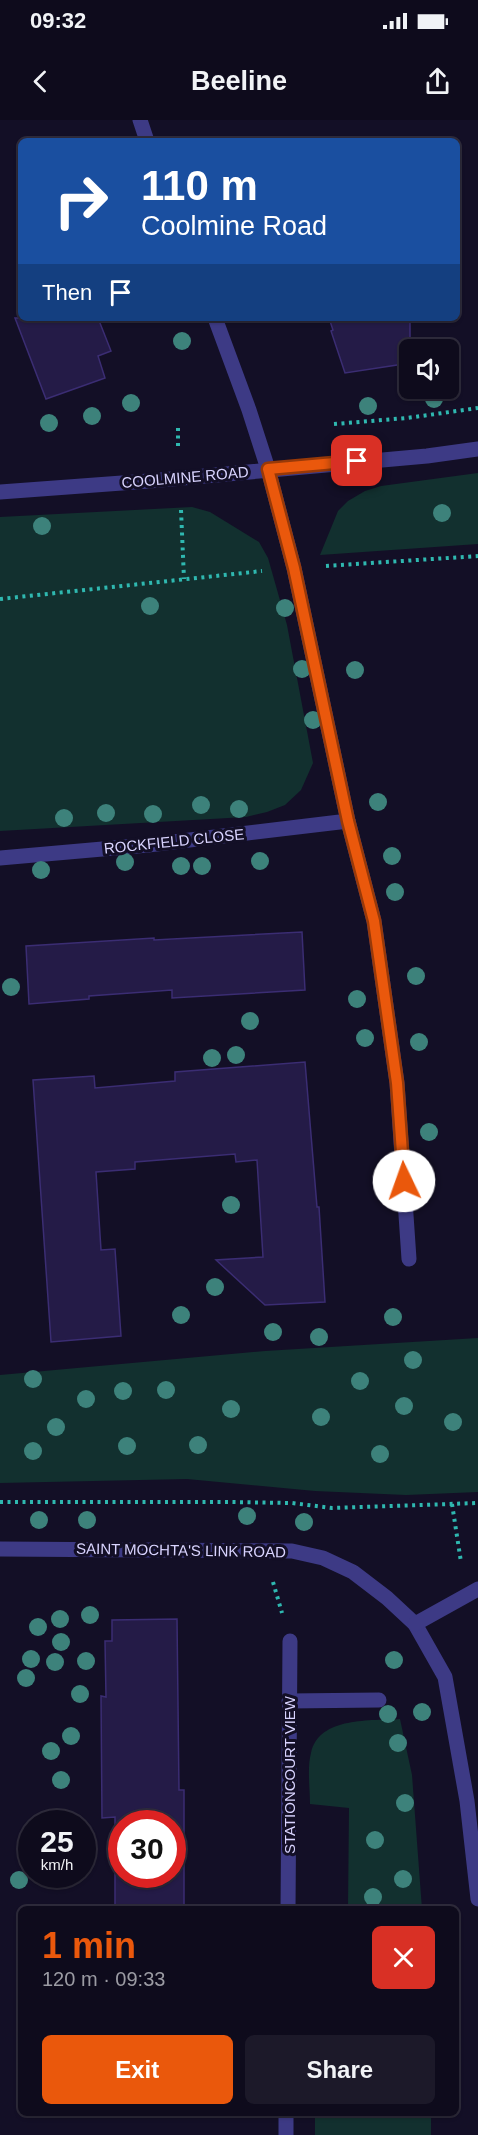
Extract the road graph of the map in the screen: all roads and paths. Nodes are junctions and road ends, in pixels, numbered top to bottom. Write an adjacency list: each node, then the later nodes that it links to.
1 (140, 120): 2 (street)
2 (146, 138)
3 (215, 321): 7 (street)
4 (478, 408): 5 (path)
5 (334, 424)
6 (478, 449): 7 (street, COOLMINE ROAD)
7 (268, 469): 8 (street, COOLMINE ROAD); 10 (street)
8 (0, 492)
9 (478, 556): 10 (path)
10 (294, 568): 11 (path); 12 (street)
11 (0, 599)
12 (348, 821): 13 (street, ROCKFIELD CLOSE); 14 (street)
13 (0, 858)
14 (409, 1259)
15 (0, 1502): 17 (path)
16 (478, 1503): 17 (path)
17 (452, 1504): 20 (path)
18 (0, 1549): 19 (street, SAINT MOCHTA'S LINK ROAD)
19 (264, 1550): 21 (street, SAINT MOCHTA'S LINK ROAD); 22 (path)
20 (475, 1591): 21 (street)
21 (415, 1624): 25 (street, SAINT MOCHTA'S LINK ROAD)
22 (290, 1641): 24 (street, STATIONCOURT VIEW)
23 (379, 1700): 24 (street)
24 (289, 1701): 26 (street, STATIONCOURT VIEW)
25 (478, 1899)
26 (288, 1906)
27 (286, 2116): 28 (street)
28 (286, 2135)

